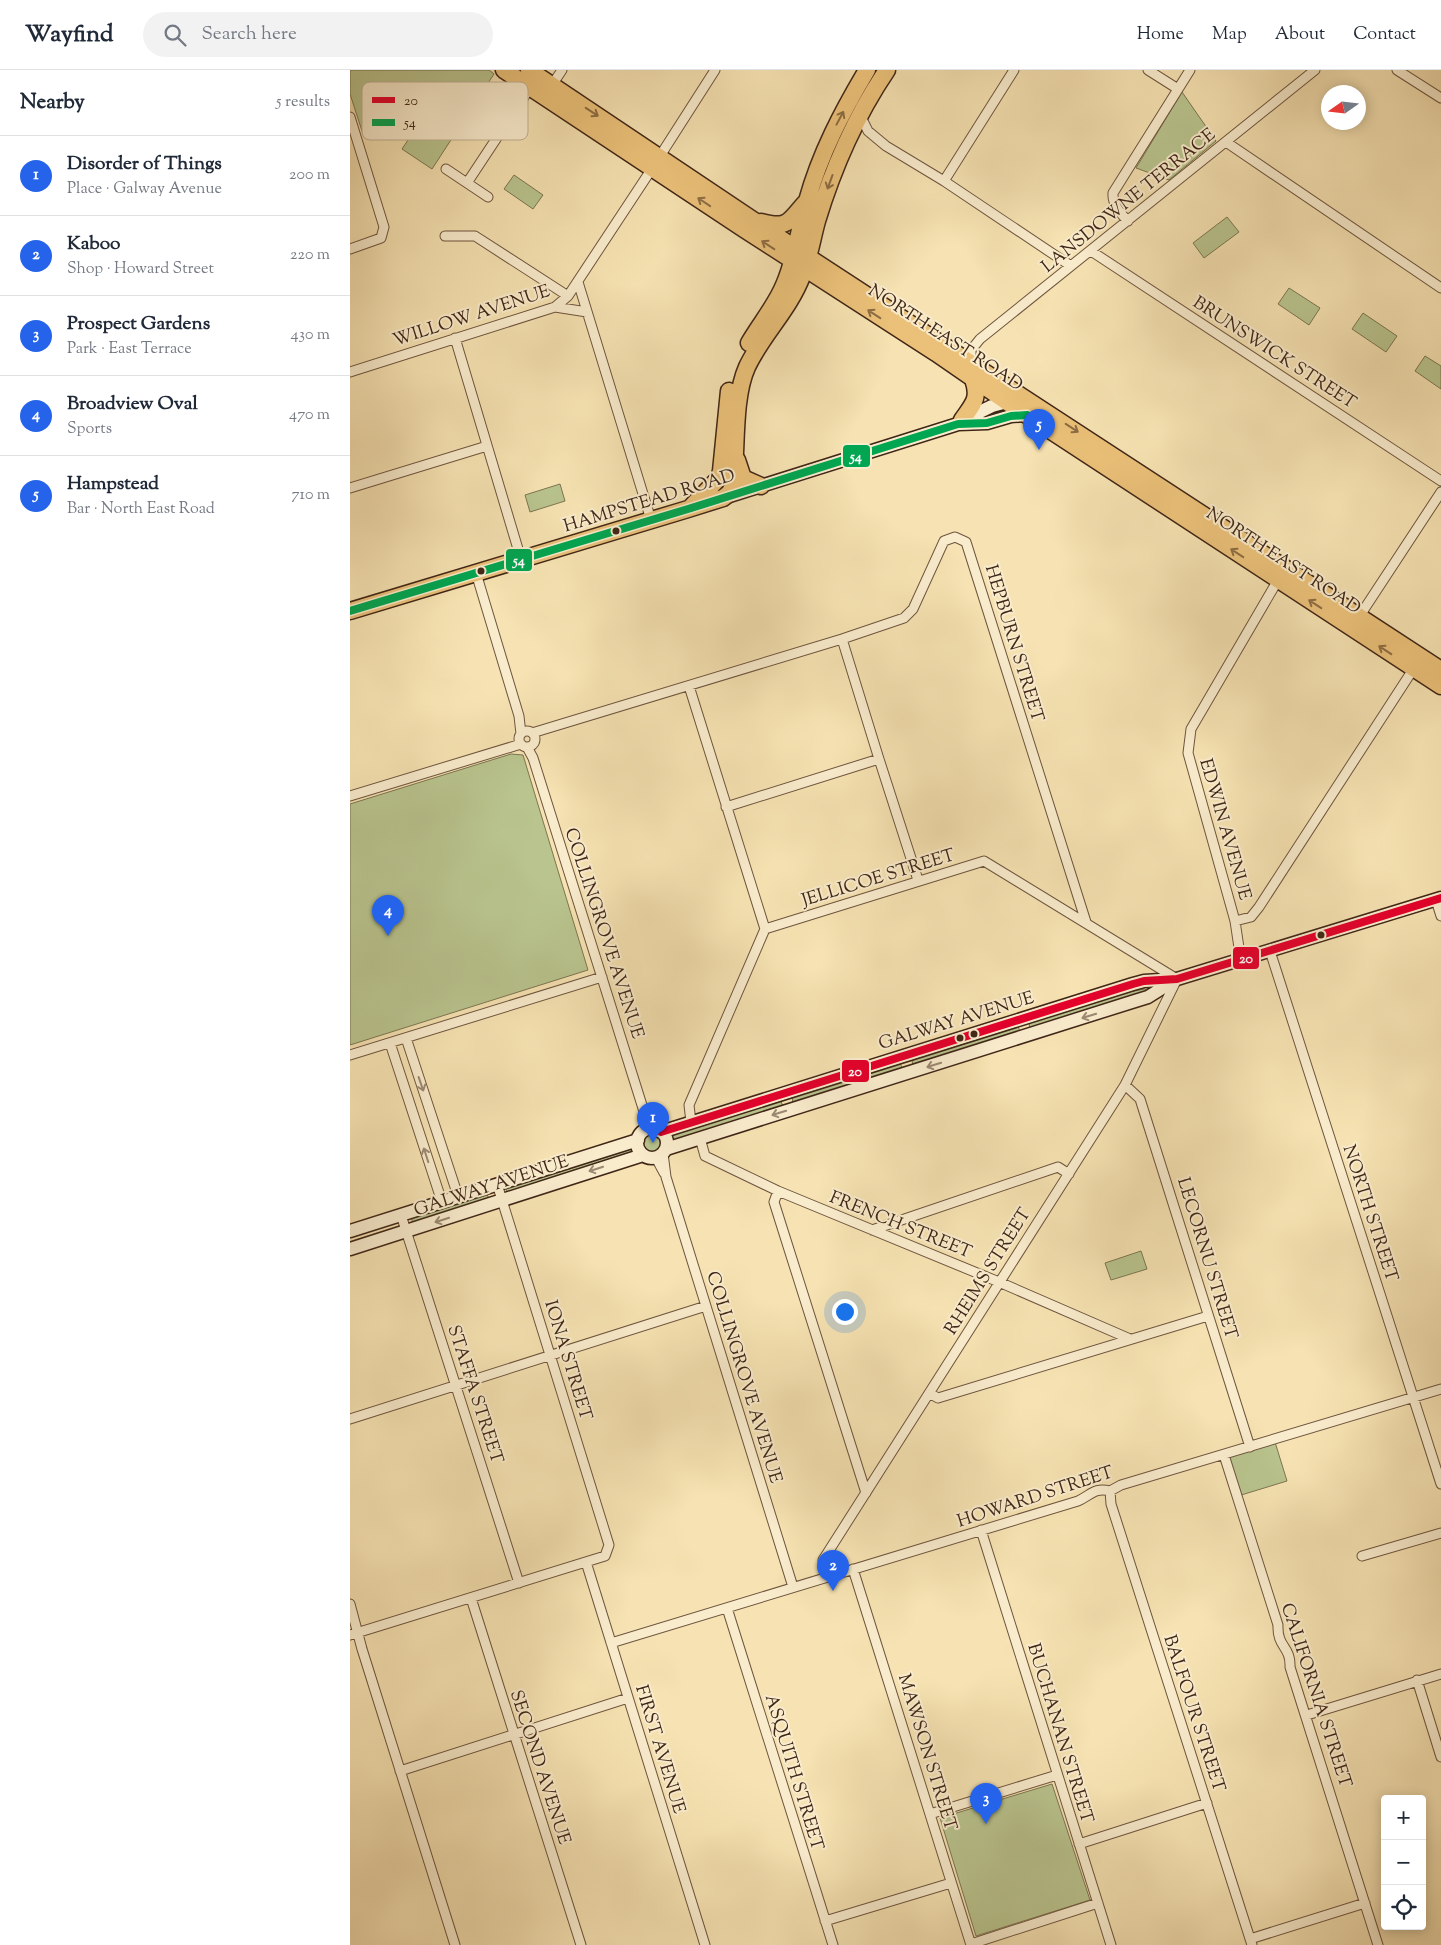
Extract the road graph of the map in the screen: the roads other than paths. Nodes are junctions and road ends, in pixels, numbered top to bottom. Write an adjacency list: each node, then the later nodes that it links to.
1 (504, 70): 12 (highway, NORTH EAST ROAD)
2 (529, 70): 12 (highway, NORTH EAST ROAD)
3 (562, 70): 12 (street)
4 (715, 70): 20 (street, WILLOW AVENUE)
5 (867, 70): 25 (highway, one-way to 5)
6 (887, 70): 16 (highway)
7 (1014, 70): 22 (street)
8 (1148, 70): 13 (street)
9 (1190, 70): 13 (street)
10 (1315, 70): 19 (street, LANSDOWNE TERRACE)
11 (1397, 70): 14 (street)
12 (542, 89): 15 (street); 20 (highway, NORTH EAST ROAD)
13 (1178, 89): 27 (street)
14 (1441, 98)
15 (528, 103)
16 (860, 114): 22 (street); 31 (highway, one-way to 31)
17 (351, 121): 29 (street)
18 (497, 140): 23 (street)
19 (1226, 142): 27 (street, LANSDOWNE TERRACE); 34 (street)
20 (656, 162): 26 (highway, NORTH EAST ROAD); 31 (highway, NORTH EAST ROAD, one-way to 20); 33 (street, WILLOW AVENUE)
21 (446, 170): 23 (street)
22 (944, 181): 32 (street)
23 (467, 183): 24 (street)
24 (488, 197)
25 (807, 201): 26 (highway); 31 (highway)
26 (754, 220): 31 (highway, NORTH EAST ROAD)
27 (1128, 221): 30 (street, LANSDOWNE TERRACE)
28 (445, 236): 35 (street)
29 (350, 249)
30 (1091, 251): 32 (street, LANSDOWNE TERRACE); 47 (street, BRUNSWICK STREET)
31 (800, 258): 39 (highway, NORTH EAST ROAD); 41 (highway, NORTH EAST ROAD, one-way to 31); 46 (highway); 52 (highway)
32 (1071, 266): 39 (street, LANSDOWNE TERRACE)
33 (578, 282): 35 (street, WILLOW AVENUE); 37 (street)
34 (1441, 288)
35 (568, 296): 36 (street, WILLOW AVENUE)
36 (555, 307): 37 (street); 38 (street, WILLOW AVENUE)
37 (587, 312): 53 (street)
38 (455, 338): 40 (street, WILLOW AVENUE); 45 (street)
39 (971, 362): 43 (highway, NORTH EAST ROAD)
40 (350, 372)
41 (973, 379): 42 (highway, NORTH EAST ROAD); 44 (highway)
42 (1007, 402): 43 (highway); 44 (street, HAMPSTEAD ROAD)
43 (1029, 408): 44 (street, HAMPSTEAD ROAD); 56 (highway, NORTH EAST ROAD, one-way to 43); 58 (highway, NORTH EAST ROAD, one-way to 58)
44 (960, 422): 48 (street, HAMPSTEAD ROAD)
45 (487, 446): 49 (street); 54 (street)
46 (735, 456): 48 (highway); 51 (highway)
47 (1441, 481)
48 (762, 486): 51 (street, HAMPSTEAD ROAD)
49 (350, 488)
50 (1441, 492): 58 (street)
51 (723, 498): 52 (highway, HAMPSTEAD ROAD)
52 (688, 509): 53 (highway, HAMPSTEAD ROAD)
53 (651, 520): 54 (highway, HAMPSTEAD ROAD)
54 (521, 559): 55 (highway, HAMPSTEAD ROAD)
55 (476, 573): 57 (highway, HAMPSTEAD ROAD); 64 (street, COLLINGROVE AVENUE)
56 (1278, 580): 58 (highway, NORTH EAST ROAD, one-way to 56); 71 (street, EDWIN AVENUE)
57 (350, 611)
58 (1355, 622): 60 (highway, NORTH EAST ROAD, one-way to 58); 61 (highway, NORTH EAST ROAD)
59 (842, 638): 62 (street); 65 (street); 72 (street, HEPBURN STREET)
60 (1414, 668): 63 (highway, NORTH EAST ROAD); 71 (street)
61 (1441, 670)
62 (689, 686): 64 (street); 67 (street)
63 (1441, 686)
64 (527, 739): 66 (street); 76 (street, COLLINGROVE AVENUE)
65 (879, 759): 67 (street); 68 (street)
66 (350, 796)
67 (726, 807): 73 (street)
68 (918, 880): 72 (street, JELLICOE STREET); 73 (street, JELLICOE STREET)
69 (1438, 899): 70 (street); 74 (street, GALWAY AVENUE)
70 (1441, 916)
71 (1235, 921): 75 (street, EDWIN AVENUE)
72 (1086, 922): 77 (street, JELLICOE STREET)
73 (765, 929): 82 (street)
74 (1270, 951): 75 (street, GALWAY AVENUE); 105 (street, NORTH STREET)
75 (1241, 961): 77 (street, GALWAY AVENUE)
76 (602, 977): 78 (street); 83 (street, COLLINGROVE AVENUE)
77 (1177, 979): 81 (street, RHEIMS STREET); 82 (street, GALWAY AVENUE); 84 (street, GALWAY AVENUE, one-way to 84)
78 (406, 1038): 79 (street); 89 (street, one-way to 89)
79 (390, 1043): 80 (street); 91 (street, one-way to 79)
80 (350, 1055)
81 (1125, 1085): 86 (street, RHEIMS STREET); 99 (street, LECORNU STREET)
82 (691, 1122): 83 (street, GALWAY AVENUE)
83 (649, 1130): 85 (street); 85 (street); 87 (street, GALWAY AVENUE)
84 (700, 1138): 85 (street, GALWAY AVENUE); 88 (street, FRENCH STREET)
85 (657, 1154): 90 (street, GALWAY AVENUE, one-way to 90); 98 (street, COLLINGROVE AVENUE)
86 (1069, 1174): 93 (street); 97 (street, RHEIMS STREET)
87 (497, 1184): 89 (street, GALWAY AVENUE); 90 (street, IONA STREET)
88 (778, 1191): 93 (street, FRENCH STREET); 111 (street)
89 (458, 1196): 91 (street, GALWAY AVENUE)
90 (502, 1200): 95 (street, GALWAY AVENUE, one-way to 95); 101 (street, IONA STREET)
91 (442, 1202): 92 (street, GALWAY AVENUE)
92 (401, 1214): 94 (street, GALWAY AVENUE); 95 (street, STAFFA STREET)
93 (872, 1230): 97 (street, FRENCH STREET)
94 (350, 1231)
95 (407, 1231): 96 (street, GALWAY AVENUE); 102 (street, STAFFA STREET)
96 (350, 1249)
97 (999, 1282): 100 (street, FRENCH STREET); 104 (street, RHEIMS STREET)
98 (706, 1306): 101 (street); 119 (street, COLLINGROVE AVENUE)
99 (1208, 1316): 100 (street); 107 (street, LECORNU STREET)
100 (1130, 1339): 104 (street)
101 (550, 1357): 102 (street); 115 (street, IONA STREET)
102 (457, 1387): 106 (street); 118 (street, STAFFA STREET)
103 (1441, 1389): 105 (street, HOWARD STREET)
104 (929, 1393): 111 (street, RHEIMS STREET)
105 (1414, 1398): 107 (street, HOWARD STREET); 109 (street, NORTH STREET)
106 (350, 1419)
107 (1250, 1447): 108 (street, HOWARD STREET)
108 (1224, 1455): 110 (street, HOWARD STREET); 128 (street, CALIFORNIA STREET)
109 (1441, 1484)
110 (1110, 1491): 112 (street, HOWARD STREET); 133 (street, BALFOUR STREET)
111 (866, 1493): 117 (street, RHEIMS STREET)
112 (981, 1530): 116 (street, HOWARD STREET); 132 (street, BUCHANAN STREET)
113 (1441, 1533): 114 (street)
114 (1362, 1556)
115 (586, 1562): 118 (street); 124 (street, FIRST AVENUE)
116 (853, 1570): 117 (street, HOWARD STREET); 134 (street, MAWSON STREET)
117 (825, 1578): 119 (street, HOWARD STREET)
118 (519, 1583): 120 (street)
119 (794, 1587): 122 (street, HOWARD STREET)
120 (471, 1598): 123 (street); 129 (street, SECOND AVENUE)
121 (350, 1604): 123 (street)
122 (727, 1608): 124 (street, HOWARD STREET); 139 (street, ASQUITH STREET)
123 (354, 1634): 131 (street)
124 (611, 1643): 127 (street, FIRST AVENUE)
125 (1441, 1674): 126 (street)
126 (1417, 1680): 128 (street); 130 (street)
127 (628, 1698): 129 (street); 144 (street, FIRST AVENUE)
128 (1307, 1715): 138 (street, CALIFORNIA STREET)
129 (514, 1734): 131 (street); 143 (street, SECOND AVENUE)
130 (1441, 1757)
131 (400, 1771): 142 (street)
132 (1057, 1775): 134 (street); 135 (street, BUCHANAN STREET)
133 (1206, 1803): 135 (street); 140 (street, BALFOUR STREET)
134 (930, 1814): 136 (street, MAWSON STREET)
135 (1079, 1844): 137 (street, BUCHANAN STREET)
136 (951, 1883): 139 (street); 141 (street, MAWSON STREET)
137 (1098, 1903): 141 (street); 146 (street, BUCHANAN STREET)
138 (1365, 1903): 140 (street); 147 (street, CALIFORNIA STREET)
139 (825, 1921): 145 (street, ASQUITH STREET)
140 (1251, 1942)
141 (971, 1944)
142 (455, 1945)
143 (581, 1945)
144 (705, 1945)
145 (833, 1945)
146 (1111, 1945)
147 (1378, 1945)

